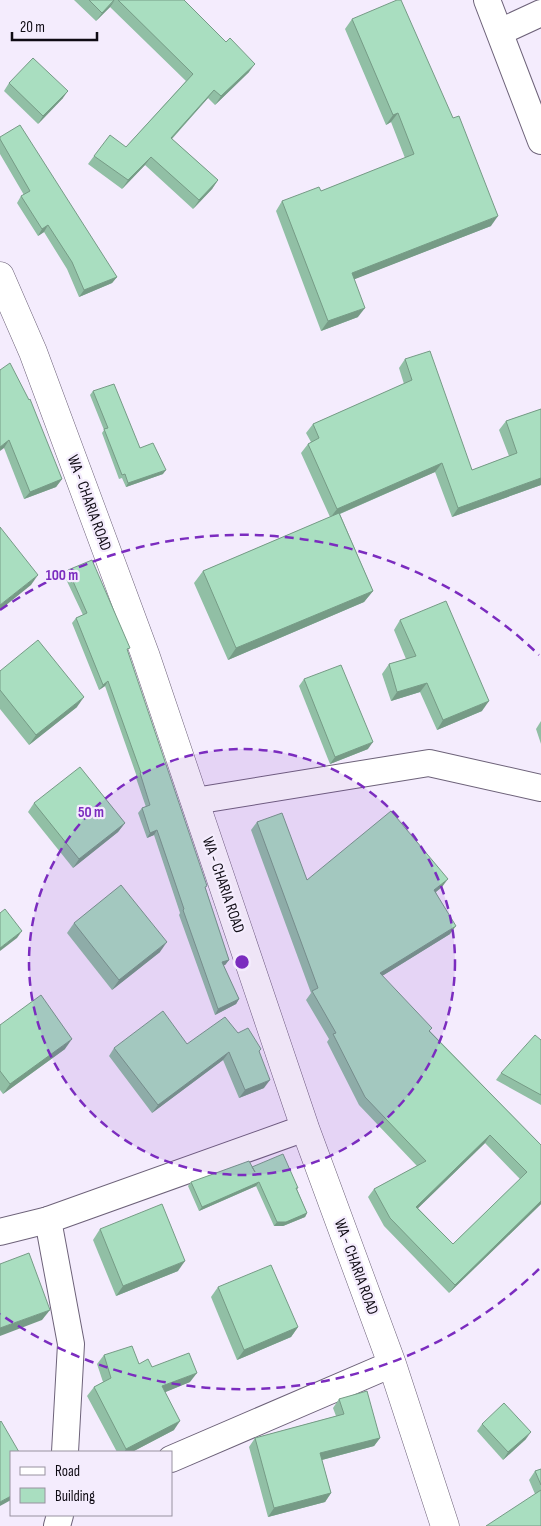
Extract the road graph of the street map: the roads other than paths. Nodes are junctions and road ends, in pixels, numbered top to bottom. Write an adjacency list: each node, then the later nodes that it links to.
1 (487, 0): 3 (street)
2 (541, 13): 3 (street)
3 (500, 32): 4 (street)
4 (541, 141)
5 (0, 276): 7 (street, WA - CHARIA ROAD)
6 (541, 788): 7 (street)
7 (195, 801): 8 (street, WA - CHARIA ROAD)
8 (305, 1128): 9 (street); 11 (street, WA - CHARIA ROAD)
9 (48, 1220): 10 (street); 12 (street)
10 (0, 1232)
11 (392, 1364): 13 (street); 14 (street, WA - CHARIA ROAD)
12 (65, 1451)
13 (172, 1459)
14 (445, 1526)

